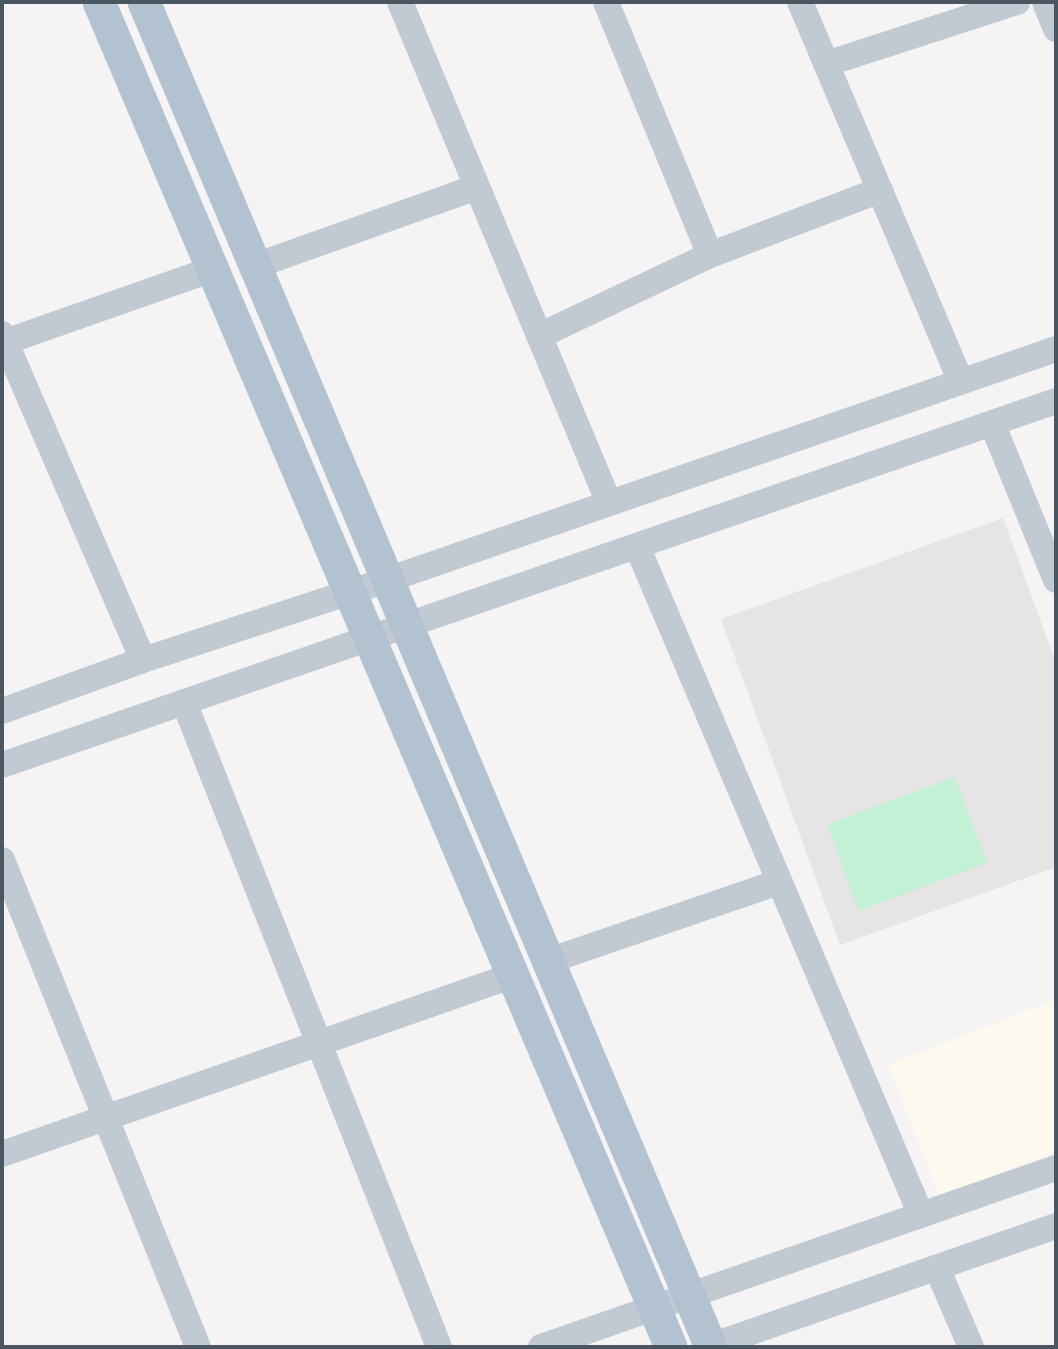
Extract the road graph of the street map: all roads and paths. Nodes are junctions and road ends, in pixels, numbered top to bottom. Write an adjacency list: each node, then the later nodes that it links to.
1 (99, 2): 14 (main road)
2 (144, 2): 13 (main road)
3 (400, 2): 10 (street)
4 (606, 2): 12 (street)
5 (800, 2): 9 (street)
6 (1017, 2): 9 (street)
7 (1045, 2): 8 (street)
8 (1056, 29)
9 (826, 64): 11 (street)
10 (477, 187): 13 (street); 15 (street)
11 (880, 190): 12 (street); 18 (street)
12 (710, 255): 15 (street)
13 (255, 266): 23 (main road)
14 (213, 269): 16 (street); 25 (main road)
15 (539, 336): 21 (street)
16 (3, 339): 28 (street)
17 (1056, 349): 18 (street)
18 (961, 382): 21 (street)
19 (1056, 401): 20 (street)
20 (992, 423): 22 (street); 24 (street)
21 (609, 503): 23 (street)
22 (637, 546): 26 (street); 33 (street)
23 (387, 580): 25 (street); 26 (main road)
24 (1056, 580)
25 (351, 592): 27 (main road); 28 (street)
26 (407, 625): 27 (street); 34 (main road)
27 (371, 638): 29 (street); 35 (main road)
28 (143, 660): 30 (street)
29 (184, 702): 31 (street); 36 (street)
30 (2, 711)
31 (2, 765)
32 (2, 860): 37 (street)
33 (779, 882): 34 (street); 40 (street)
34 (548, 961): 43 (main road)
35 (514, 975): 36 (street); 44 (main road)
36 (319, 1044): 37 (street); 46 (street)
37 (106, 1118): 38 (street); 45 (street)
38 (2, 1154)
39 (1056, 1168): 40 (street)
40 (921, 1215): 43 (street)
41 (1056, 1226): 42 (street)
42 (937, 1268): 49 (street); 50 (street)
43 (689, 1296): 44 (street); 49 (main road)
44 (655, 1308): 47 (street); 48 (main road)
45 (198, 1347)
46 (439, 1347)
47 (541, 1347)
48 (671, 1347)
49 (710, 1347)
50 (971, 1347)

